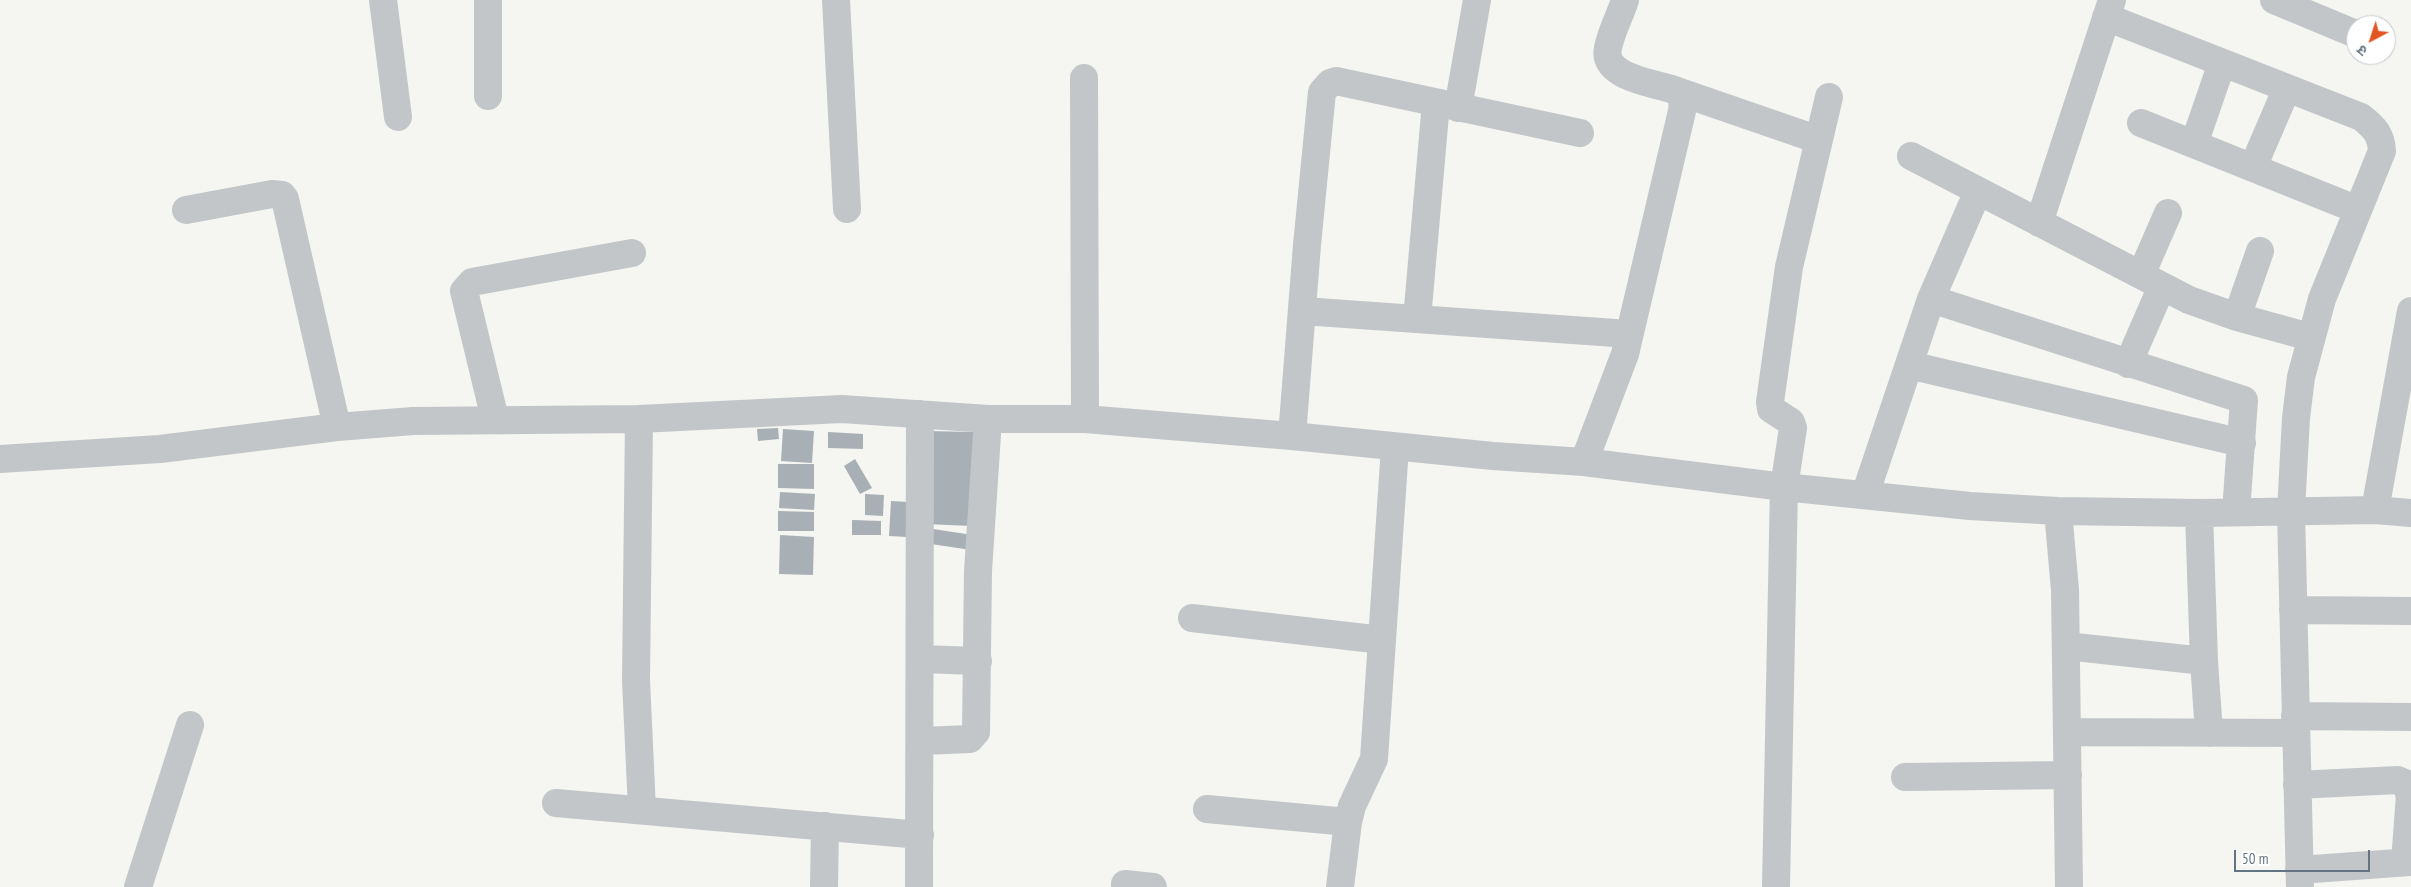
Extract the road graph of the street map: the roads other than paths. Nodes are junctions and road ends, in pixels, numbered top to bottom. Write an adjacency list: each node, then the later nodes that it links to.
1 (383, 0): 16 (street)
2 (488, 0): 13 (street)
3 (836, 0): 24 (street)
4 (1476, 0): 15 (street)
5 (1625, 0): 12 (street)
6 (2274, 0): 8 (street)
7 (2109, 8): 9 (street); 28 (street)
8 (2346, 30)
9 (2222, 63): 11 (street); 20 (street)
10 (1084, 78): 45 (street)
11 (2287, 88): 22 (street); 26 (street)
12 (1677, 91): 19 (street); 38 (street)
13 (488, 96)
14 (1829, 96): 19 (street)
15 (1447, 105): 18 (street); 33 (street); 36 (street)
16 (398, 118)
17 (2141, 123): 20 (street)
18 (1580, 133)
19 (1819, 140): 52 (street)
20 (2194, 144): 22 (street)
21 (1911, 156): 23 (street)
22 (2253, 167): 26 (street)
23 (1978, 191): 28 (street); 32 (street)
24 (847, 209)
25 (186, 210): 46 (street)
26 (2358, 210): 37 (street)
27 (2168, 213): 31 (street)
28 (2039, 223): 31 (street)
29 (2260, 251): 35 (street)
30 (632, 254): 42 (street)
31 (2151, 281): 35 (street); 39 (street)
32 (1931, 299): 39 (street); 40 (street)
33 (1303, 311): 36 (street); 47 (street)
34 (2411, 311): 54 (street)
35 (2237, 317): 37 (street)
36 (1417, 318): 38 (street)
37 (2310, 337): 56 (street)
38 (1628, 340): 51 (street)
39 (2128, 364): 48 (street)
40 (1909, 365): 48 (street); 53 (street)
41 (920, 414): 43 (street); 44 (street); 65 (street)
42 (495, 419): 43 (street); 46 (street)
43 (640, 419): 79 (street)
44 (988, 419): 45 (street); 66 (street)
45 (1085, 419): 47 (street)
46 (337, 426): 50 (street)
47 (1292, 436): 49 (street)
48 (2242, 443): 57 (street)
49 (1395, 447): 51 (street); 63 (street)
50 (0, 459)
51 (1584, 462): 52 (street)
52 (1784, 487): 53 (street); 91 (street)
53 (1865, 495): 55 (street)
54 (2376, 510): 56 (street); 58 (street)
55 (2058, 511): 59 (street); 64 (street)
56 (2291, 511): 57 (street); 60 (street)
57 (2236, 512): 59 (street)
58 (2411, 512)
59 (2199, 513): 67 (street)
60 (2293, 610): 61 (street); 69 (street)
61 (2411, 611)
62 (1192, 618): 63 (street)
63 (1382, 640): 80 (street)
64 (2066, 646): 67 (street); 71 (street)
65 (920, 659): 66 (street); 73 (street)
66 (978, 661): 73 (street)
67 (2204, 661): 72 (street)
68 (2411, 718): 69 (street)
69 (2296, 724): 72 (street); 76 (street)
70 (190, 725): 86 (street)
71 (2068, 732): 72 (street); 74 (street)
72 (2209, 733)
73 (920, 741): 82 (street)
74 (2068, 775): 75 (street); 92 (street)
75 (1905, 777)
76 (2297, 785): 83 (street); 84 (street)
77 (556, 803): 79 (street)
78 (1207, 809): 80 (street)
79 (642, 810): 81 (street)
80 (1348, 822): 90 (street)
81 (825, 826): 82 (street); 87 (street)
82 (920, 835): 88 (street)
83 (2408, 862): 84 (street)
84 (2299, 879)
85 (1125, 884): 89 (street)
86 (138, 887)
87 (824, 887)
88 (919, 887)
89 (1153, 887)
90 (1340, 887)
91 (1776, 887)
92 (2069, 887)

